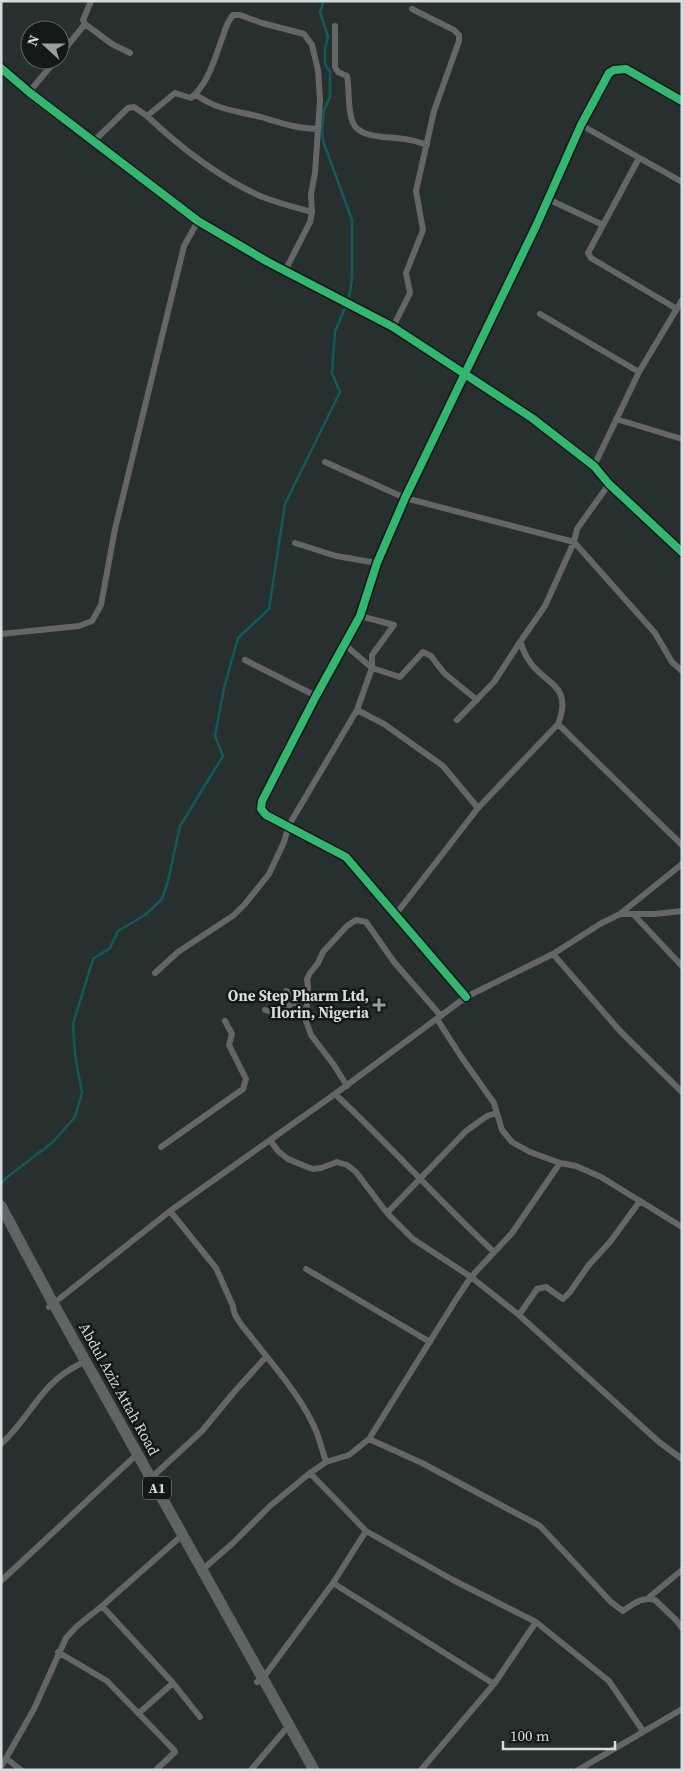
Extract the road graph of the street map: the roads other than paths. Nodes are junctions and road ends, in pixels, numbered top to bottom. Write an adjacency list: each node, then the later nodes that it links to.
1 (91, 1): 3 (street)
2 (412, 9): 16 (street)
3 (85, 24): 5 (street); 6 (street)
4 (336, 26): 16 (street)
5 (70, 43)
6 (130, 53)
7 (1, 68): 9 (street)
8 (48, 70): 9 (street)
9 (29, 92): 15 (street)
10 (196, 94): 12 (street); 14 (street); 14 (street)
11 (682, 101): 13 (street)
12 (147, 116): 15 (street); 20 (street)
13 (581, 126): 17 (street); 19 (street)
14 (318, 129): 20 (street)
15 (94, 141): 21 (street)
16 (427, 144): 27 (street)
17 (639, 158): 18 (street); 22 (street)
18 (682, 182)
19 (548, 199): 22 (street); 29 (street)
20 (312, 212): 23 (street)
21 (198, 221): 23 (street); 41 (street)
22 (603, 225): 25 (street)
23 (285, 271): 27 (street)
24 (682, 300): 25 (street)
25 (676, 309): 28 (street)
26 (540, 314): 28 (street)
27 (394, 327): 29 (street)
28 (639, 372): 30 (street)
29 (464, 374): 33 (street); 35 (street)
30 (616, 420): 31 (street); 33 (street)
31 (682, 438)
32 (325, 462): 35 (street)
33 (594, 466): 34 (street)
34 (608, 484): 36 (street); 38 (street)
35 (405, 498): 36 (street); 39 (street)
36 (574, 542): 42 (street); 46 (street)
37 (295, 543): 39 (street)
38 (682, 552)
39 (377, 563): 40 (street)
40 (360, 616): 43 (street); 45 (street)
41 (1, 634)
42 (520, 642): 48 (street); 51 (street)
43 (344, 644): 45 (street); 47 (street)
44 (246, 660): 47 (street)
45 (372, 668): 48 (street); 49 (street)
46 (682, 671)
47 (316, 696): 53 (street)
48 (477, 700): 50 (street)
49 (358, 710): 52 (street); 53 (street)
50 (457, 720)
51 (558, 724): 52 (street); 54 (street)
52 (478, 808): 57 (street)
53 (289, 825): 57 (street); 62 (street)
54 (682, 845)
55 (682, 864): 58 (street)
56 (682, 911): 59 (street)
57 (396, 914): 64 (street)
58 (620, 914): 59 (street); 60 (street)
59 (634, 915): 61 (street)
60 (553, 954): 64 (street); 71 (street)
61 (682, 966)
62 (155, 973)
63 (286, 991): 65 (street)
64 (466, 997): 68 (street)
65 (296, 1002): 66 (street); 67 (street)
66 (265, 1010)
67 (306, 1012): 68 (street); 70 (street)
68 (439, 1017): 70 (street); 73 (street)
69 (225, 1021): 75 (street)
70 (346, 1086): 72 (street)
71 (682, 1092)
72 (335, 1094): 74 (street); 77 (street)
73 (496, 1113): 76 (street); 77 (street)
74 (270, 1140): 80 (street); 81 (street)
75 (161, 1147)
76 (560, 1163): 78 (street); 84 (street)
77 (419, 1179): 81 (street); 84 (street)
78 (640, 1201): 83 (street); 88 (street)
79 (1, 1206): 87 (highway, Abdul Aziz Attah Road / A1)
80 (170, 1211): 87 (street); 90 (street)
81 (387, 1212): 86 (street)
82 (1, 1218): 87 (highway, Abdul Aziz Attah Road / A1)
83 (682, 1227)
84 (494, 1252): 86 (street)
85 (306, 1269): 89 (street)
86 (471, 1277): 88 (street); 89 (street)
87 (51, 1305): 91 (highway, Abdul Aziz Attah Road / A1); 98 (highway, Abdul Aziz Attah Road / A1)
88 (519, 1315): 95 (street)
89 (430, 1342): 92 (street)
90 (266, 1357): 96 (street); 98 (street)
91 (80, 1364): 93 (street); 94 (highway, Abdul Aziz Attah Road / A1)
92 (370, 1439): 96 (street); 105 (street)
93 (1, 1444)
94 (133, 1458): 100 (highway, Abdul Aziz Attah Road / A1); 103 (street)
95 (682, 1459)
96 (326, 1462): 97 (street)
97 (310, 1473): 99 (street); 101 (street)
98 (151, 1478): 101 (highway, Abdul Aziz Attah Road / A1)
99 (366, 1531): 104 (street); 107 (street)
100 (178, 1539): 106 (street); 110 (highway, Abdul Aziz Attah Road / A1)
101 (202, 1570): 110 (highway, Abdul Aziz Attah Road / A1)
102 (682, 1570): 105 (street)
103 (1, 1581)
104 (333, 1583): 110 (street); 112 (street)
105 (647, 1599): 108 (street)
106 (102, 1606): 109 (street); 111 (street)
107 (536, 1622): 112 (street); 117 (street)
108 (682, 1628)
109 (58, 1652): 114 (street); 118 (street)
110 (260, 1680): 116 (highway, Abdul Aziz Attah Road / A1); 124 (highway, Abdul Aziz Attah Road / A1)
111 (173, 1683): 114 (street); 115 (street)
112 (494, 1684): 125 (street)
113 (682, 1709): 117 (street)
114 (140, 1713): 121 (street)
115 (200, 1717)
116 (284, 1731): 122 (street); 123 (highway, Abdul Aziz Attah Road / A1)
117 (643, 1731): 126 (street)
118 (7, 1759): 119 (street); 120 (street)
119 (1, 1767)
120 (21, 1770)
121 (156, 1770)
122 (252, 1770)
123 (305, 1770)
124 (314, 1770)
125 (420, 1770)
126 (578, 1770)

